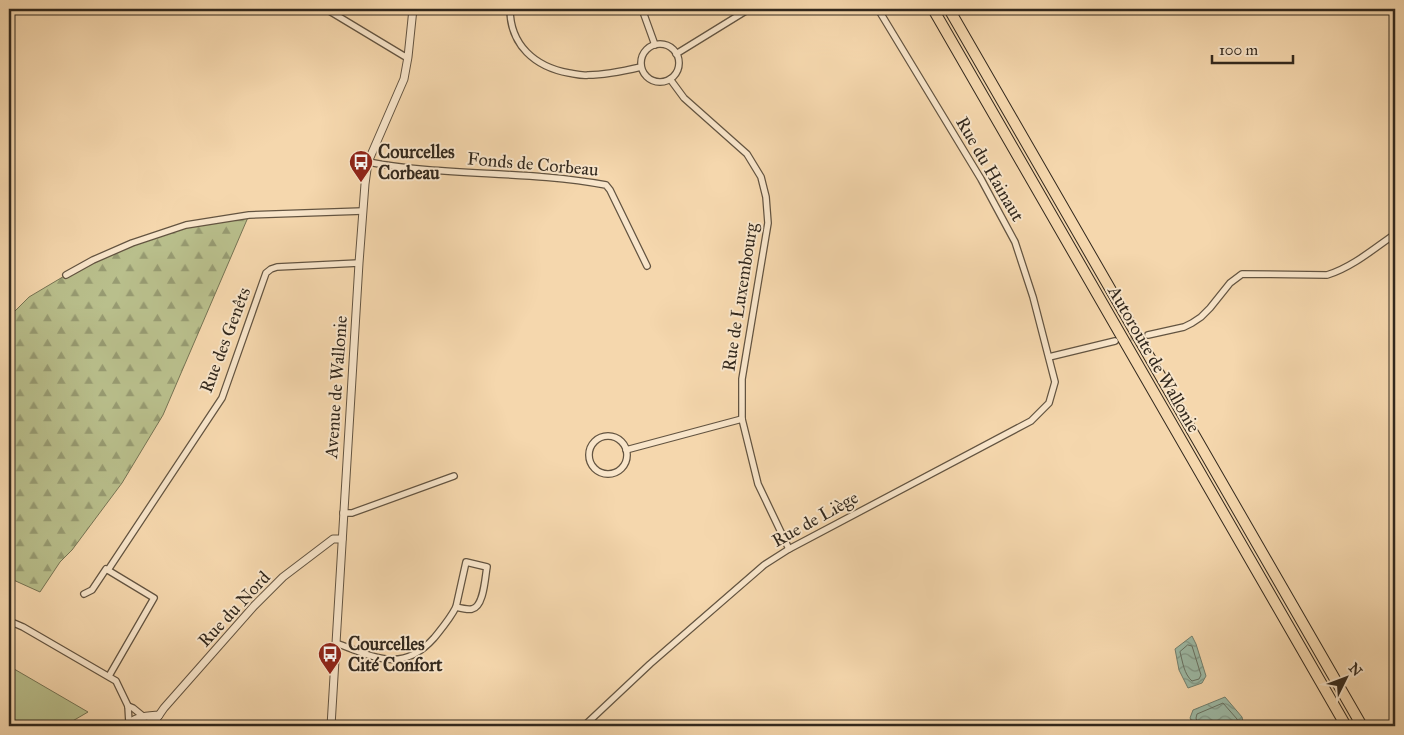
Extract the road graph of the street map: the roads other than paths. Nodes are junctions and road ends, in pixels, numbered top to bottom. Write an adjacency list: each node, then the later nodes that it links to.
1 (326, 9): 11 (street)
2 (413, 9): 11 (street, Avenue de Wallonie)
3 (510, 9): 12 (street)
4 (642, 9): 9 (street)
5 (749, 9): 10 (street)
6 (878, 9): 22 (street, Rue du Hainaut)
7 (933, 9): 42 (highway, Autoroute de Wallonie)
8 (949, 9): 43 (highway, Autoroute de Wallonie)
9 (655, 45): 10 (street); 12 (street)
10 (676, 54): 13 (street)
11 (408, 57): 14 (street, Avenue de Wallonie)
12 (641, 67): 13 (street)
13 (670, 79): 23 (street, Rue de Luxembourg)
14 (368, 162): 15 (street, Avenue de Wallonie); 18 (street, Fonds de Corbeau)
15 (363, 211): 17 (street, Avenue de Wallonie); 19 (street)
16 (1395, 234): 20 (street)
17 (358, 263): 26 (street, Avenue de Wallonie); 29 (street, Rue des Genêts)
18 (647, 266)
19 (66, 275)
20 (1148, 335)
21 (1115, 341): 22 (street)
22 (1049, 357): 28 (street, Rue de Liège)
23 (742, 419): 24 (street); 28 (street, Rue de Luxembourg)
24 (626, 450): 24 (street)
25 (454, 476): 26 (street)
26 (343, 513): 27 (street, Avenue de Wallonie)
27 (342, 539): 33 (street, Avenue de Wallonie); 36 (street, Rue du Nord)
28 (789, 549): 41 (street, Rue de Liège)
29 (108, 570): 30 (street, Rue des Genêts); 34 (street)
30 (84, 594)
31 (456, 607): 31 (street); 33 (street)
32 (9, 621): 34 (street)
33 (336, 642): 40 (street, Avenue de Wallonie)
34 (109, 676): 35 (street)
35 (128, 706): 37 (street); 38 (street)
36 (160, 715): 37 (street); 39 (street, Rue du Nord)
37 (144, 716): 38 (street); 39 (street, Rue du Nord)
38 (130, 725)
39 (143, 726)
40 (331, 726)
41 (584, 726)
42 (1346, 726)
43 (1362, 726)

